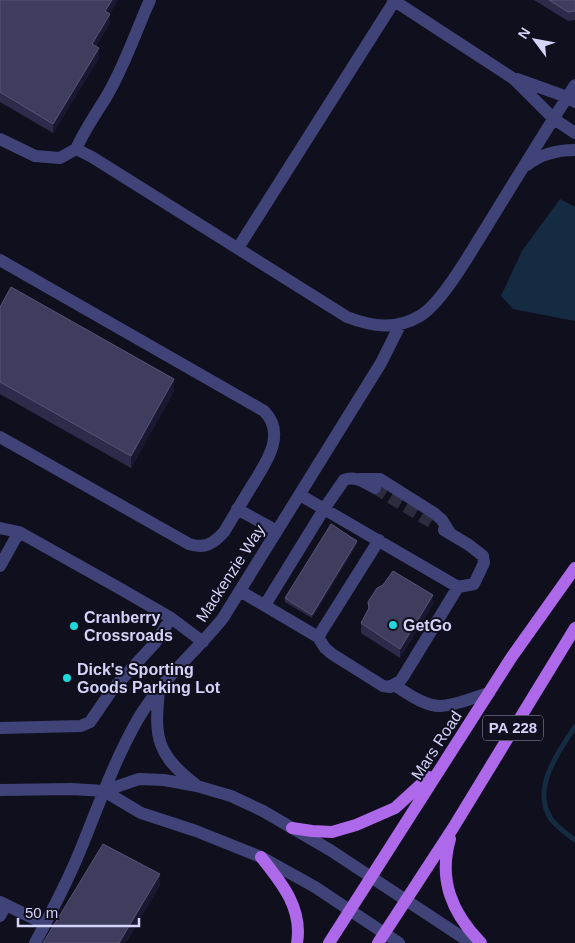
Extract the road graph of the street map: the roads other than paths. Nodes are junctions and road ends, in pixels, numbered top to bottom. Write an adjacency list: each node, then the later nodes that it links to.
1 (150, 0): 9 (street)
2 (394, 0): 3 (street); 12 (street)
3 (514, 79): 5 (street); 6 (street)
4 (575, 85): 5 (street)
5 (571, 100): 6 (street)
6 (554, 119): 7 (street); 11 (street)
7 (575, 132)
8 (0, 139): 9 (street)
9 (76, 149): 12 (street)
10 (575, 150): 11 (street)
11 (523, 168): 14 (street)
12 (238, 248): 14 (street)
13 (0, 260): 20 (street)
14 (400, 325): 18 (street, Mackenzie Way)
15 (0, 437): 20 (street)
16 (355, 479): 17 (street); 19 (street); 25 (street)
17 (374, 488)
18 (300, 495): 19 (street); 23 (street, Mackenzie Way)
19 (324, 508): 26 (street); 31 (street)
20 (238, 509): 23 (street)
21 (431, 522): 25 (street)
22 (0, 528): 24 (street)
23 (277, 531): 30 (street, Mackenzie Way)
24 (19, 532): 27 (street); 32 (street)
25 (450, 533): 29 (street)
26 (379, 540): 29 (street); 34 (street)
27 (0, 566)
28 (575, 568): 40 (main road, Mars Road / PA 228)
29 (458, 587): 38 (street)
30 (240, 591): 31 (street); 36 (street, Mackenzie Way)
31 (265, 605): 34 (street)
32 (171, 618): 36 (street); 41 (street)
33 (575, 628): 37 (main road, PA 228)
34 (318, 637): 38 (street)
35 (575, 640): 37 (street)
36 (203, 642): 39 (street, Mackenzie Way)
37 (554, 660): 47 (main road, PA 228)
38 (394, 685): 40 (street)
39 (160, 688): 43 (street); 45 (street, Mackenzie Way)
40 (489, 693): 42 (main road, Mars Road / PA 228)
41 (0, 728)
42 (441, 767): 46 (main road); 49 (main road, Mars Road / PA 228)
43 (197, 786): 45 (street); 46 (street)
44 (0, 790): 45 (street)
45 (104, 791): 48 (street); 53 (street, Mackenzie Way)
46 (292, 828): 49 (street)
47 (452, 828): 50 (main road, PA 228); 60 (main road)
48 (261, 856): 52 (street); 56 (main road)
49 (372, 877): 50 (street); 52 (main road, Mars Road / PA 228)
50 (406, 901): 54 (main road, PA 228); 59 (street)
51 (2, 908): 53 (street)
52 (351, 909): 54 (street); 57 (main road, Mars Road / PA 228)
53 (44, 924): 55 (street, Mackenzie Way)
54 (381, 938): 58 (street)
55 (34, 943)
56 (296, 943)
57 (329, 943)
58 (399, 943)
59 (471, 943)
60 (481, 943)

